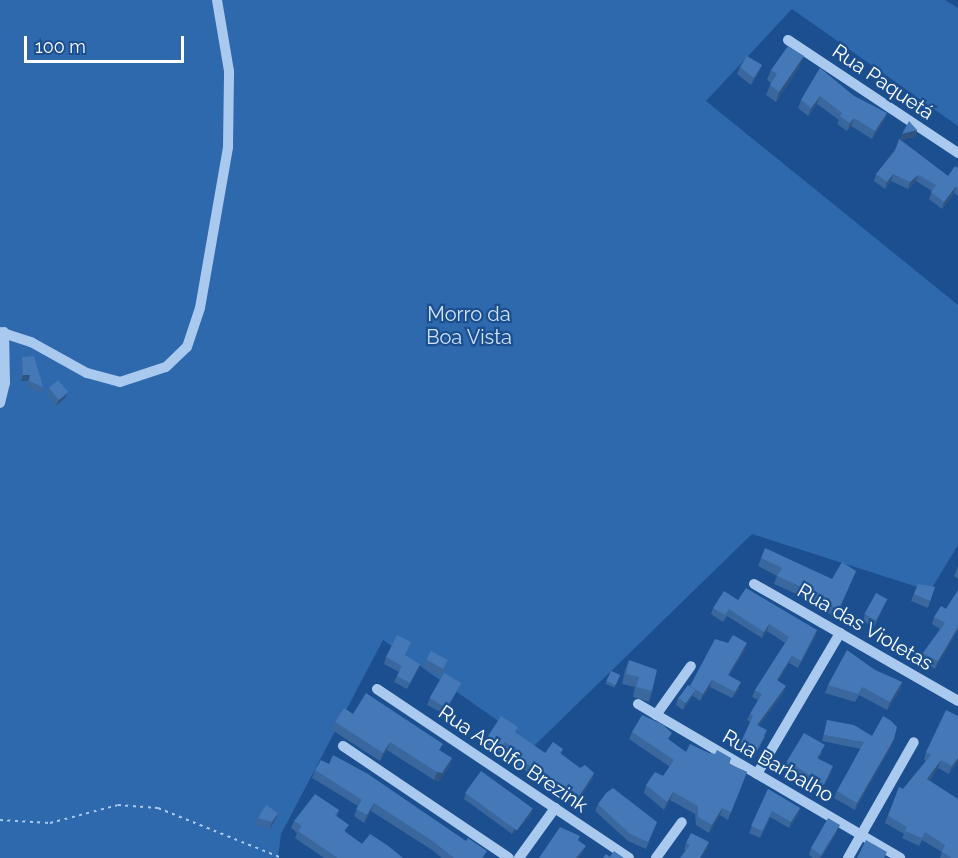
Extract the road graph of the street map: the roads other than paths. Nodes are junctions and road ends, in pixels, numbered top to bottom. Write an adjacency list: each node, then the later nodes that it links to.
1 (217, 0): 4 (street)
2 (788, 40): 3 (street, Rua Paquetá)
3 (958, 153)
4 (2, 332): 5 (street)
5 (0, 402)
6 (754, 584): 7 (street, Rua das Violetas)
7 (840, 633): 10 (street, Rua das Violetas); 15 (street)
8 (691, 666): 12 (street)
9 (377, 689): 16 (street, Rua Adolfo Brezink)
10 (958, 701)
11 (638, 704): 12 (street, Rua Barbalho)
12 (656, 715): 15 (street, Rua Barbalho)
13 (914, 742): 18 (street)
14 (343, 746): 19 (street)
15 (757, 774): 18 (street, Rua Barbalho)
16 (555, 808): 20 (street); 21 (street, Rua Adolfo Brezink)
17 (682, 822): 22 (street)
18 (861, 835): 23 (street); 24 (street, Rua Barbalho)
19 (509, 858)
20 (519, 858)
21 (629, 858)
22 (656, 858)
23 (848, 858)
24 (900, 858)

